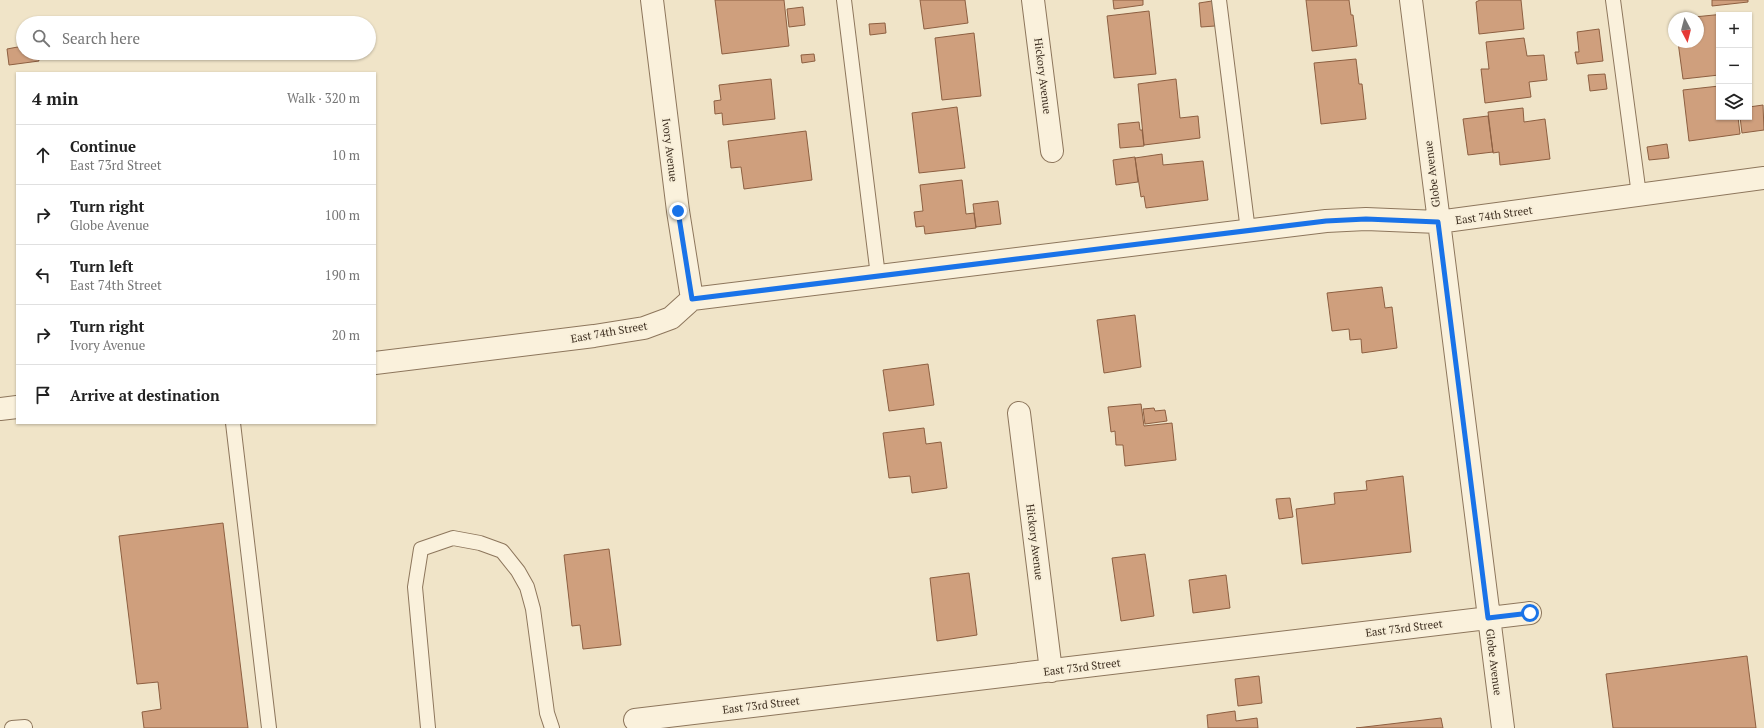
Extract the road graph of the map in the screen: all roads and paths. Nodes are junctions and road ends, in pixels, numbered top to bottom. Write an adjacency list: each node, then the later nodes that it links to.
1 (652, 0): 13 (street, Ivory Avenue)
2 (844, 0): 12 (lane)
3 (1033, 0): 7 (street, Hickory Avenue)
4 (1219, 0): 11 (lane)
5 (1411, 0): 10 (street, Globe Avenue)
6 (1613, 0): 9 (lane)
7 (1052, 151)
8 (1764, 178): 9 (street, East 74th Street)
9 (1639, 195): 10 (street, East 74th Street)
10 (1438, 222): 11 (street, East 74th Street); 20 (street, Globe Avenue)
11 (1248, 231): 12 (street, East 74th Street)
12 (878, 276): 13 (street, East 74th Street)
13 (692, 299): 14 (street, East 74th Street)
14 (376, 363)
15 (16, 407): 16 (street)
16 (0, 409)
17 (1019, 413): 21 (street, Hickory Avenue)
18 (232, 424): 23 (lane)
19 (1530, 613): 20 (street, East 73rd Street)
20 (1488, 618): 21 (street, East 73rd Street); 26 (street, Globe Avenue)
21 (1051, 671): 22 (street, East 73rd Street)
22 (635, 720)
23 (269, 728)
24 (428, 728): 25 (lane)
25 (552, 728)
26 (1502, 728)

